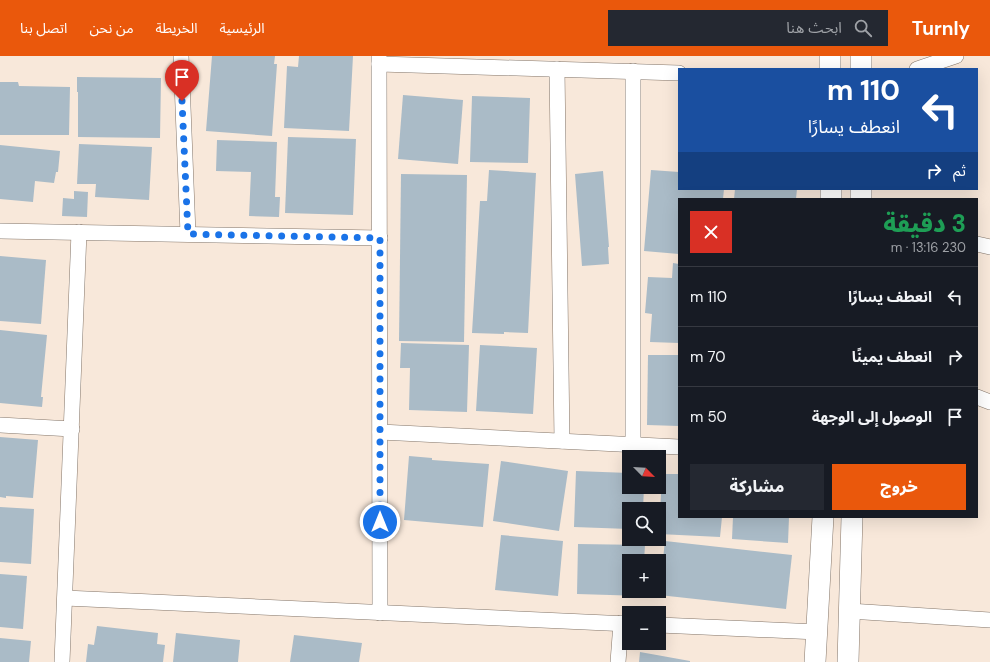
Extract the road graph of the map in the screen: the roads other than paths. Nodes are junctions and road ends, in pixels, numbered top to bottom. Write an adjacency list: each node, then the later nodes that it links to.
1 (181, 56): 14 (street)
2 (830, 56): 6 (main road)
3 (861, 56): 7 (main road)
4 (956, 56): 8 (street)
5 (379, 60): 9 (street); 15 (street)
6 (830, 68)
7 (861, 68)
8 (920, 68)
9 (557, 69): 10 (street); 23 (street)
10 (633, 71): 11 (street); 24 (street)
11 (678, 73)
12 (0, 231): 13 (street)
13 (79, 232): 14 (street); 21 (street)
14 (188, 234): 15 (street)
15 (380, 238): 22 (street)
16 (978, 244): 17 (street)
17 (990, 247)
18 (978, 397): 19 (street)
19 (990, 402)
20 (0, 425): 21 (street)
21 (72, 429): 28 (street)
22 (380, 432): 23 (street); 30 (street)
23 (562, 441): 24 (street)
24 (632, 445): 25 (street)
25 (678, 447)
26 (823, 518): 34 (main road)
27 (852, 518): 29 (main road)
28 (65, 598): 30 (street); 36 (street)
29 (849, 611): 31 (street); 39 (main road)
30 (380, 613): 32 (street)
31 (990, 620)
32 (622, 623)
33 (666, 625): 34 (street)
34 (818, 632): 38 (main road)
35 (622, 640): 37 (street)
36 (62, 662)
37 (618, 662)
38 (815, 662)
39 (848, 662)

